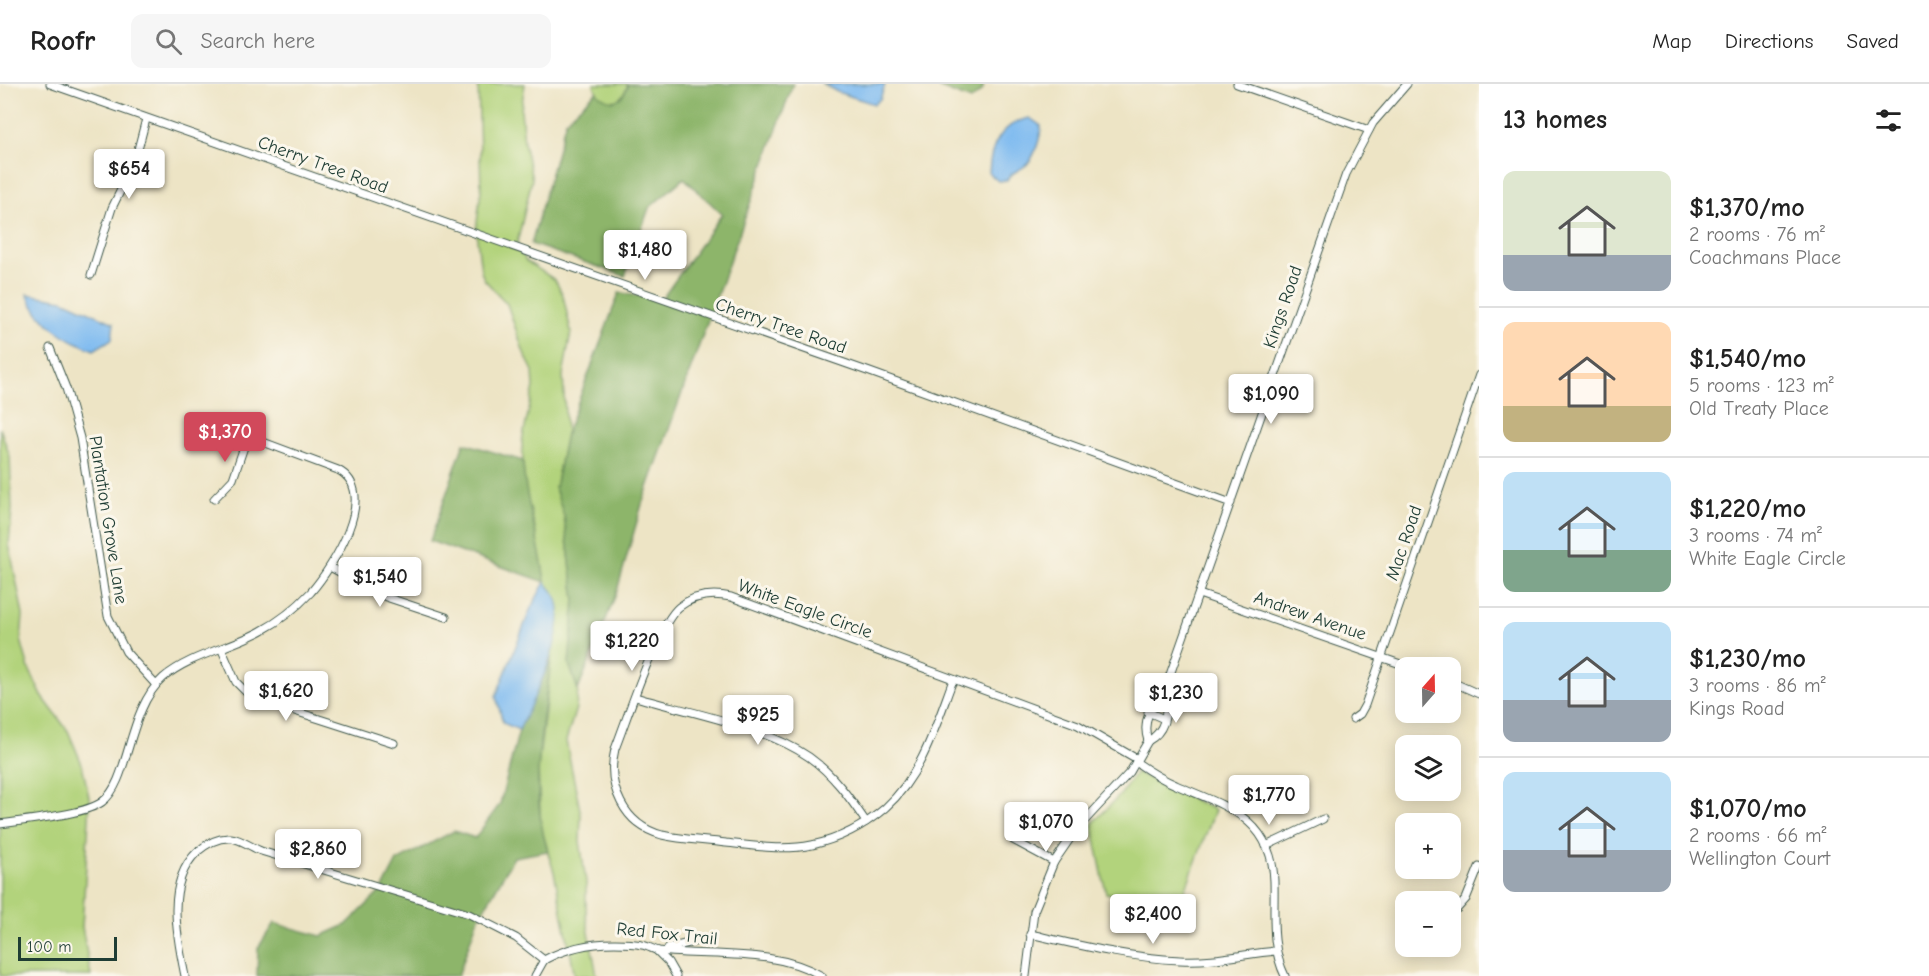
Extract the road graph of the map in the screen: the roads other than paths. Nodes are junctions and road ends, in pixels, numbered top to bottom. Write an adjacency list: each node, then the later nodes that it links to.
1 (50, 84): 4 (street, Cherry Tree Road)
2 (1237, 84): 5 (street)
3 (1407, 84): 5 (street, Kings Road)
4 (146, 119): 6 (street); 12 (street, Cherry Tree Road)
5 (1369, 130): 12 (street, Kings Road)
6 (91, 275)
7 (50, 348): 20 (street, Plantation Grove Lane)
8 (1479, 375): 17 (street, Mac Road)
9 (204, 420): 10 (street)
10 (247, 438): 11 (street); 13 (street)
11 (214, 499)
12 (1231, 503): 14 (street, Kings Road)
13 (330, 567): 15 (street); 16 (street)
14 (1199, 594): 17 (street, Andrew Avenue); 22 (street, Kings Road)
15 (446, 617)
16 (222, 650): 20 (street); 29 (street)
17 (1381, 657): 18 (street, Andrew Avenue); 27 (street, Mac Road)
18 (1395, 662)
19 (953, 680): 24 (street, White Eagle Circle); 30 (street, White Eagle Circle); 32 (street, White Eagle Circle)
20 (156, 685): 33 (street)
21 (1461, 686): 23 (street)
22 (1165, 689): 25 (street, Kings Road); 26 (street, Kings Road)
23 (1479, 694)
24 (635, 697): 32 (street); 32 (street, White Eagle Circle)
25 (1148, 712): 26 (street); 28 (street)
26 (1164, 719): 28 (street)
27 (1353, 719)
28 (1148, 741): 30 (street)
29 (394, 743)
30 (1136, 760): 35 (street, White Eagle Circle); 36 (street)
31 (1323, 819): 35 (street)
32 (866, 822)
33 (0, 824)
34 (1013, 840): 36 (street)
35 (1266, 846): 42 (street)
36 (1054, 862): 39 (street)
37 (1479, 867): 38 (street)
38 (1461, 905)
39 (1029, 934): 42 (street); 48 (street)
40 (706, 939): 41 (street)
41 (657, 951): 43 (street, Red Fox Trail); 46 (street); 47 (street, Red Fox Trail)
42 (1276, 951): 49 (street)
43 (544, 960): 44 (street); 45 (street)
44 (184, 976)
45 (535, 976)
46 (676, 976)
47 (822, 976)
48 (1026, 976)
49 (1285, 976)

